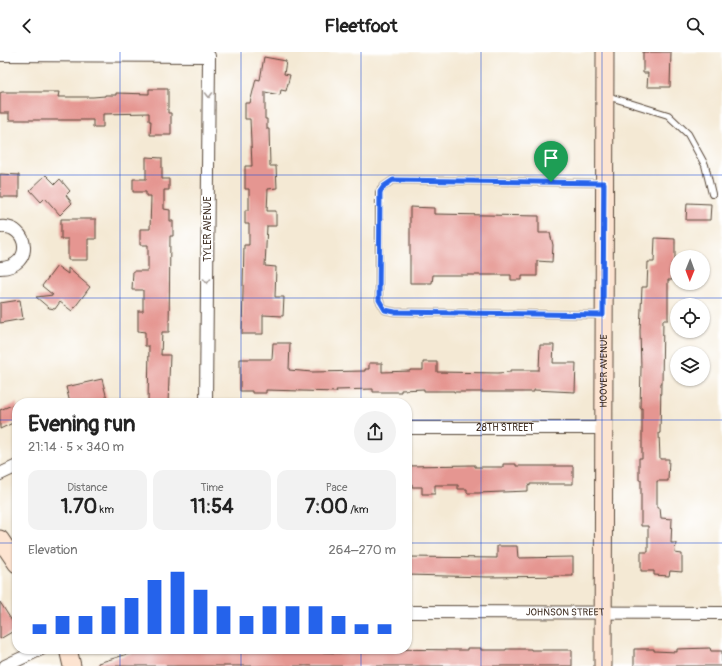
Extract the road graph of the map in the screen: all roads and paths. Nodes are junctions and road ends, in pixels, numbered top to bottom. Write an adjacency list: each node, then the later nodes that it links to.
1 (606, 52): 3 (street, HOOVER AVENUE)
2 (0, 55): 9 (street, TYLER AVENUE, one-way to 9)
3 (605, 96): 4 (street, HOOVER AVENUE); 5 (lane)
4 (604, 183): 8 (street, HOOVER AVENUE); 8 (lane)
5 (712, 194)
6 (0, 227): 7 (street)
7 (0, 268)
8 (603, 315): 11 (street, HOOVER AVENUE)
9 (206, 398)
10 (412, 428): 11 (street, 28TH STREET)
11 (603, 428): 17 (street, HOOVER AVENUE)
12 (12, 468): 13 (street)
13 (0, 474)
14 (0, 539): 15 (street)
15 (12, 557)
16 (412, 612): 17 (street, JOHNSON STREET)
17 (603, 612): 18 (street, JOHNSON STREET); 23 (street, HOOVER AVENUE)
18 (722, 613)
19 (30, 654): 21 (street)
20 (69, 654): 22 (street)
21 (5, 666)
22 (72, 666)
23 (603, 666)

